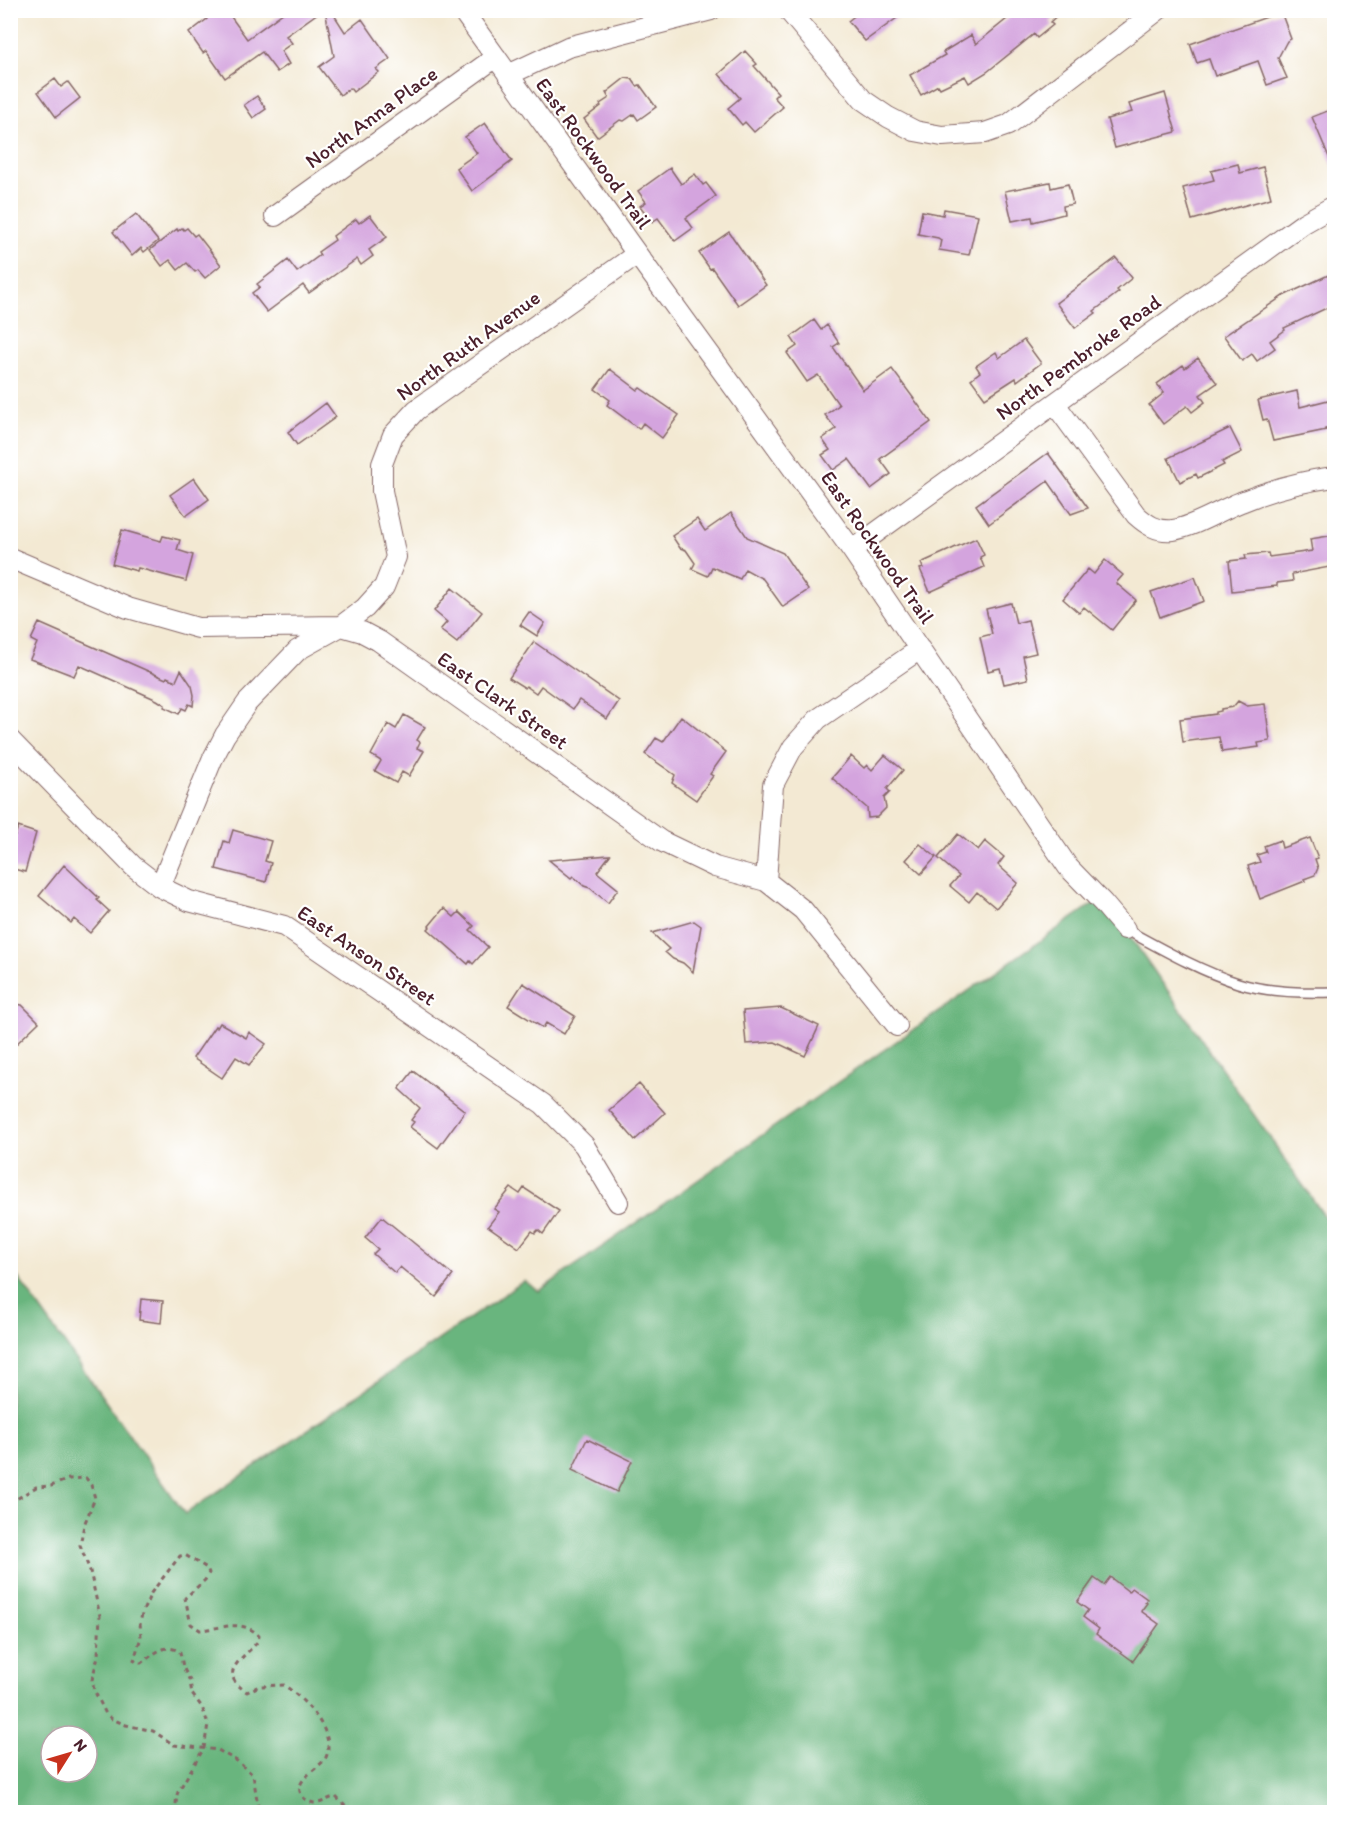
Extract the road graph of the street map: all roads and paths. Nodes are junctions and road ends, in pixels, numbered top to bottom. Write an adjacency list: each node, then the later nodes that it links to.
1 (462, 10): 5 (street, East Rockwood Trail)
2 (711, 10): 6 (street)
3 (788, 10): 4 (street)
4 (1158, 10)
5 (495, 57): 6 (street, East Rockwood Trail); 8 (street, North Anna Place)
6 (508, 75): 9 (street, East Rockwood Trail)
7 (1335, 206): 10 (street, North Pembroke Road)
8 (275, 216)
9 (637, 254): 12 (street, East Rockwood Trail); 14 (street, North Ruth Avenue)
10 (1054, 404): 11 (street); 12 (street, North Pembroke Road)
11 (1335, 477)
12 (852, 550): 15 (street, East Rockwood Trail)
13 (10, 558): 14 (street, East Clark Street)
14 (341, 626): 17 (street, East Clark Street); 18 (street, North Ruth Avenue)
15 (920, 649): 17 (street); 19 (street, East Rockwood Trail)
16 (10, 740): 18 (street, East Anson Street)
17 (766, 881): 21 (street, East Clark Street)
18 (160, 887): 22 (street, East Anson Street)
19 (1125, 929): 20 (lane, East Rockwood Trail)
20 (1335, 992)
21 (897, 1026)
22 (618, 1202)
23 (10, 1503): 24 (path)
24 (204, 1748): 25 (path); 26 (path); 27 (path)
25 (172, 1812)
26 (259, 1812)
27 (351, 1812)

